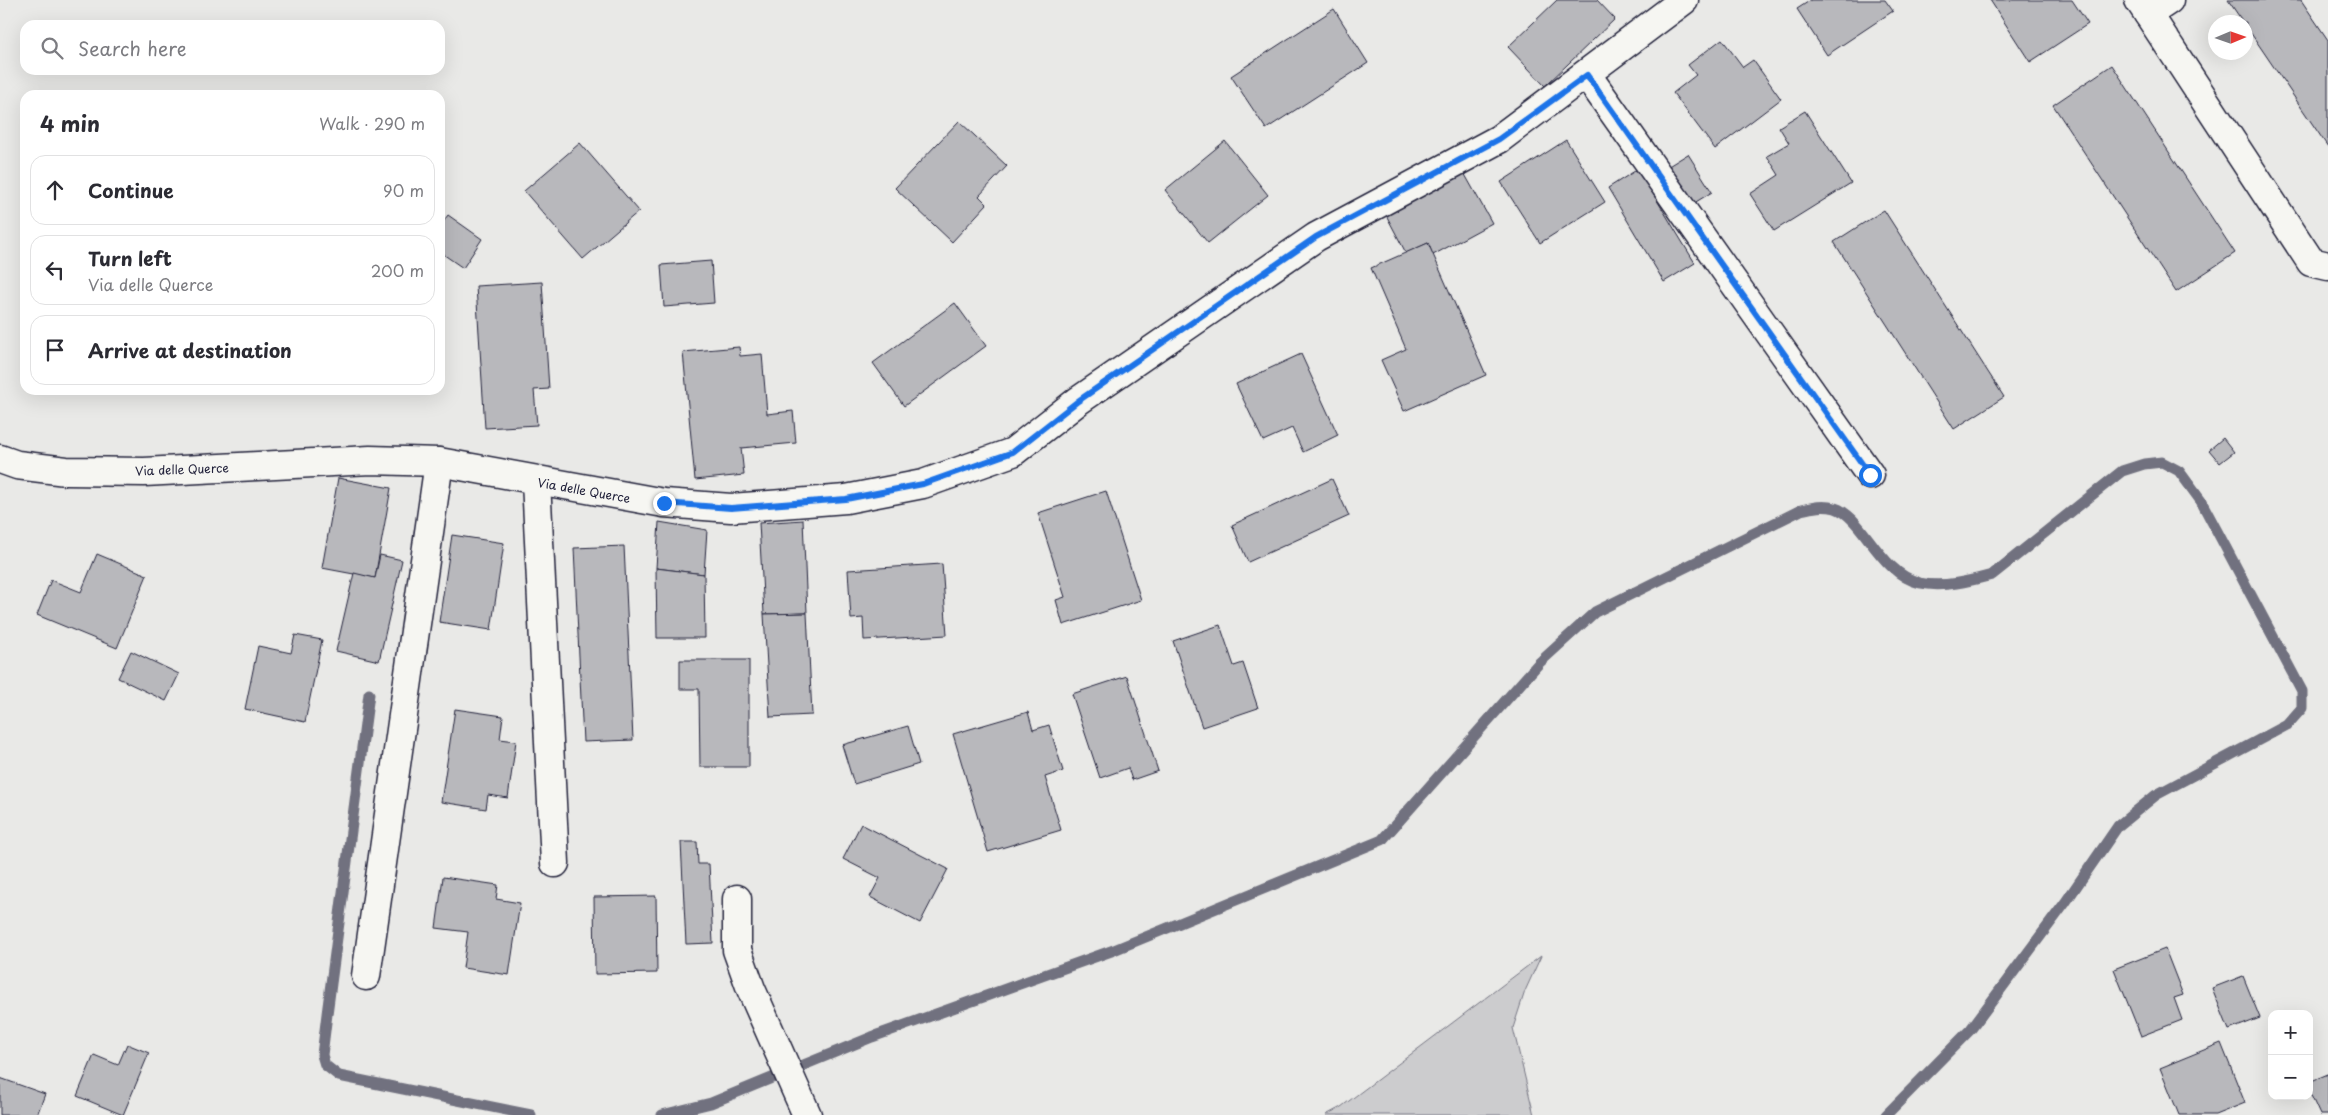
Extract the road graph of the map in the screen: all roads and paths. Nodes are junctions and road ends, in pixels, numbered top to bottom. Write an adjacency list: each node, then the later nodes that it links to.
1 (1684, 0): 3 (street, Via delle Querce)
2 (2152, 5): 4 (street)
3 (1587, 75): 7 (street); 8 (street, Via delle Querce)
4 (2328, 266)
5 (0, 459): 6 (street, Via delle Querce)
6 (439, 462): 8 (street, Via delle Querce); 11 (street)
7 (1870, 475)
8 (536, 481): 9 (street)
9 (555, 864)
10 (737, 899): 12 (street)
11 (366, 976)
12 (807, 1115)

